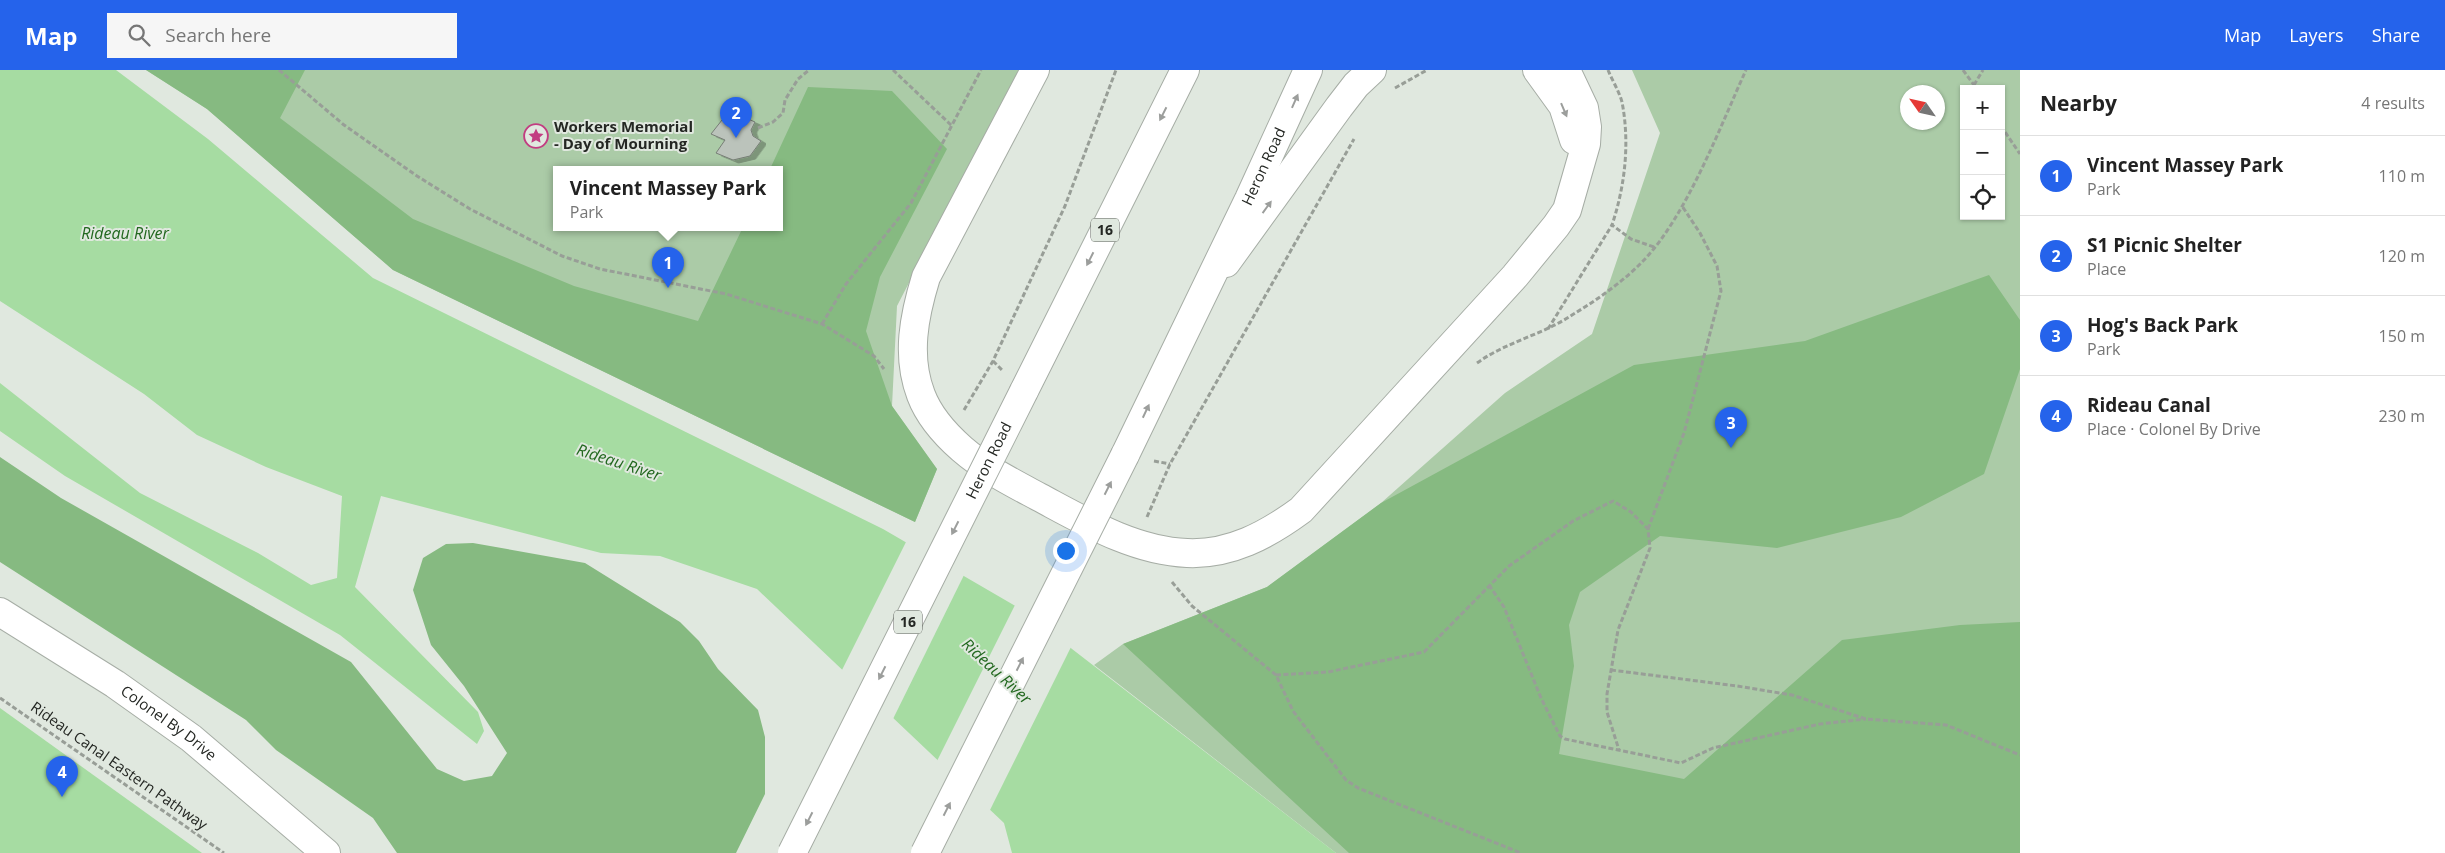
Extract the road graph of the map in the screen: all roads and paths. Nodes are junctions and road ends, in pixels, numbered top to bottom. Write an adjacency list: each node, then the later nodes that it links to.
1 (809, 70): 18 (path)
2 (893, 70): 17 (path)
3 (981, 70): 17 (path)
4 (1035, 70): 29 (main road)
5 (1116, 70): 29 (path)
6 (1185, 70): 43 (main road, Heron Road / 16, one-way to 43, bridge)
7 (1308, 70): 26 (main road, Heron Road, one-way to 7)
8 (1372, 70): 26 (main road, one-way to 8)
9 (1427, 70): 16 (path)
10 (1537, 70): 22 (main road, one-way to 22)
11 (1566, 70): 22 (main road)
12 (1608, 70): 24 (path)
13 (1963, 70): 15 (path)
14 (1983, 70): 15 (path)
15 (1974, 84)
16 (1393, 90)
17 (951, 125): 27 (path)
18 (758, 128)
19 (2004, 130): 21 (path)
20 (1356, 136): 31 (path)
21 (2020, 154)
22 (1578, 166): 31 (main road)
23 (1682, 206): 30 (path)
24 (1612, 225): 25 (path); 28 (path)
25 (1654, 247)
26 (1197, 303): 44 (main road, Heron Road, one-way to 26, bridge)
27 (822, 324)
28 (1548, 329)
29 (948, 436): 31 (main road)
30 (1648, 529): 33 (path); 35 (path)
31 (1136, 543)
32 (1168, 577): 36 (path)
33 (1489, 585): 36 (path); 39 (path)
34 (0, 612): 42 (main road, Colonel By Drive)
35 (1611, 670): 38 (path); 39 (path)
36 (1276, 675): 45 (path)
37 (0, 698): 41 (path, Rideau Canal Eastern Pathway)
38 (1866, 719): 39 (path); 40 (path)
39 (1619, 750)
40 (2020, 754)
41 (224, 853)
42 (326, 853)
43 (792, 853)
44 (925, 853)
45 (1521, 853)

